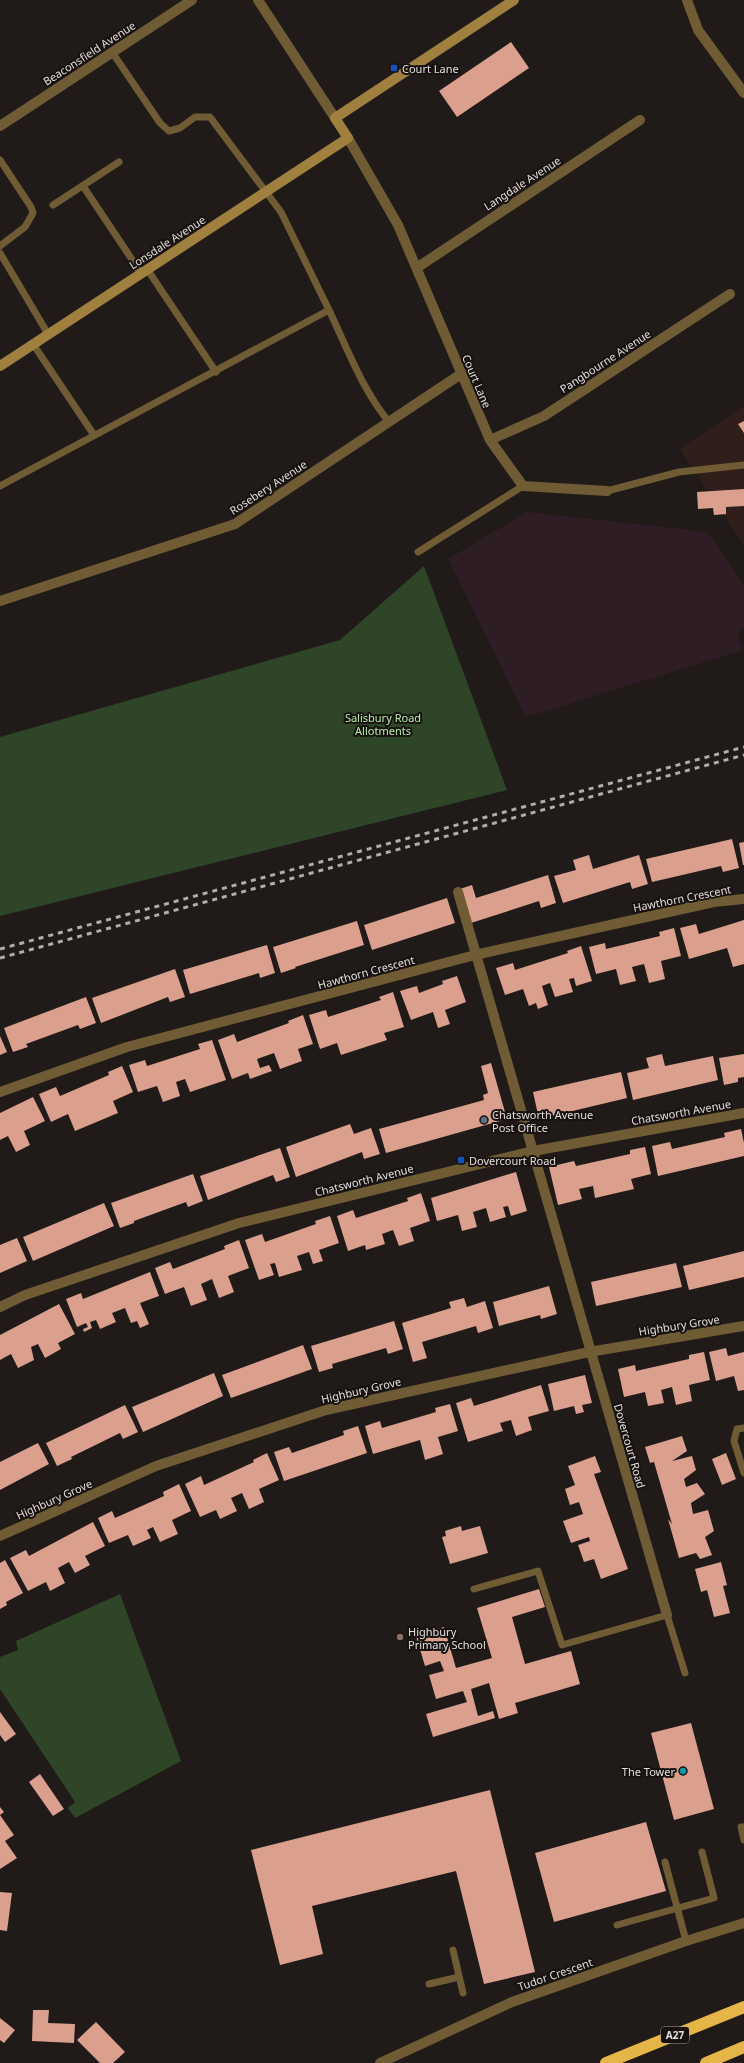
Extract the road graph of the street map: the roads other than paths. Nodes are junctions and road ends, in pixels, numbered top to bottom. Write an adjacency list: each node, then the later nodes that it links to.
1 (192, 0): 5 (street, Beaconsfield Avenue)
2 (258, 0): 7 (street, Court Lane)
3 (514, 0): 7 (street)
4 (687, 0): 6 (street)
5 (112, 52): 9 (street, Beaconsfield Avenue); 14 (lane)
6 (744, 94)
7 (336, 118): 10 (street, Court Lane)
8 (640, 120): 18 (street, Langdale Avenue)
9 (0, 126)
10 (348, 138): 14 (street, Lonsdale Avenue); 18 (street, Court Lane)
11 (0, 160): 16 (lane)
12 (119, 162): 13 (lane)
13 (83, 186): 15 (lane); 19 (lane)
14 (266, 191): 19 (street, Lonsdale Avenue); 21 (lane)
15 (53, 205)
16 (0, 246)
17 (0, 254): 22 (lane)
18 (418, 267): 26 (street, Court Lane)
19 (144, 271): 22 (street, Lonsdale Avenue); 25 (lane)
20 (730, 294): 29 (street, Pangbourne Avenue)
21 (329, 310): 25 (lane); 27 (lane)
22 (48, 334): 23 (street, Lonsdale Avenue)
23 (33, 344): 24 (street, Lonsdale Avenue); 28 (lane)
24 (0, 366)
25 (216, 372): 28 (lane)
26 (461, 374): 27 (street, Rosebery Avenue); 29 (street, Court Lane)
27 (389, 422): 35 (street, Rosebery Avenue)
28 (94, 435): 31 (lane)
29 (490, 440): 32 (street, Court Lane)
30 (744, 465): 33 (lane)
31 (0, 486)
32 (523, 486): 33 (street); 34 (lane)
33 (607, 491)
34 (418, 552)
35 (0, 601)
36 (458, 892): 38 (street, Dovercourt Road)
37 (744, 899): 38 (street, Hawthorn Crescent)
38 (475, 955): 39 (street, Hawthorn Crescent); 41 (street, Dovercourt Road)
39 (0, 1092)
40 (744, 1113): 41 (street, Chatsworth Avenue)
41 (533, 1151): 42 (street, Chatsworth Avenue); 44 (street, Dovercourt Road)
42 (0, 1308)
43 (744, 1326): 44 (street, Highbury Grove)
44 (589, 1352): 47 (street, Highbury Grove); 49 (street, Dovercourt Road)
45 (744, 1428): 46 (lane)
46 (744, 1473)
47 (0, 1536)
48 (474, 1589): 49 (lane)
49 (667, 1615): 50 (lane)
50 (685, 1673)
51 (744, 1827): 52 (lane)
52 (744, 1840)
53 (702, 1852): 55 (lane)
54 (665, 1862): 55 (lane)
55 (678, 1908): 57 (lane); 58 (lane)
56 (744, 1923): 58 (street, Tudor Crescent)
57 (617, 1925)
58 (686, 1940): 65 (street, Tudor Crescent)
59 (453, 1950): 60 (lane)
60 (459, 1977): 61 (lane); 62 (lane)
61 (429, 1984)
62 (463, 1993)
63 (744, 2007): 66 (highway, A27)
64 (744, 2047): 67 (highway)
65 (380, 2063)
66 (606, 2063)
67 (706, 2063)

